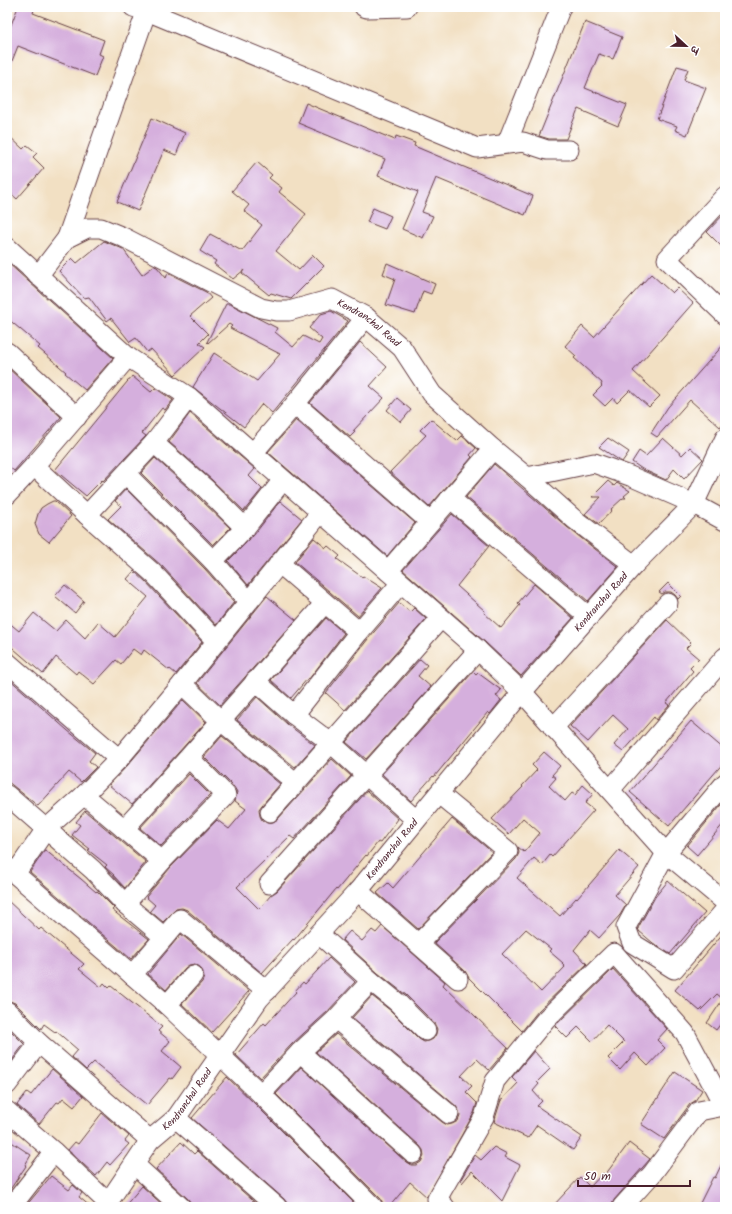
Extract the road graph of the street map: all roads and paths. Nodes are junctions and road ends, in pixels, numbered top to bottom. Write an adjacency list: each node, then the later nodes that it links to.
1 (364, 7): 2 (street)
2 (407, 7)
3 (561, 7): 5 (street)
4 (143, 8): 5 (street); 8 (street)
5 (507, 143): 6 (street)
6 (570, 150)
7 (725, 196): 11 (street)
8 (67, 238): 10 (street, Kendranchal Road); 12 (street, Kendranchal Road)
9 (7, 247): 10 (street)
10 (38, 276): 14 (street)
11 (725, 315)
12 (366, 316): 16 (street); 20 (street, Kendranchal Road)
13 (7, 352): 17 (street)
14 (128, 356): 15 (street); 17 (street)
15 (189, 397): 19 (street); 21 (street)
16 (295, 404): 21 (street); 32 (street)
17 (77, 417): 22 (street)
18 (725, 438): 28 (street, Kendranchal Road)
19 (154, 443): 23 (street); 33 (street)
20 (493, 449): 24 (street, Kendranchal Road); 27 (street)
21 (253, 453): 25 (street)
22 (34, 466): 26 (street); 30 (street)
23 (126, 474): 30 (street); 34 (street)
24 (527, 477): 28 (street); 36 (street, Kendranchal Road)
25 (283, 480): 29 (street); 33 (street)
26 (9, 490)
27 (450, 498): 32 (street); 41 (street)
28 (694, 504): 31 (street); 36 (street, Kendranchal Road)
29 (321, 512): 35 (street); 37 (street)
30 (87, 515): 44 (street)
31 (725, 521)
32 (430, 522): 37 (street)
33 (245, 528): 34 (street)
34 (213, 561): 38 (street)
35 (279, 563): 38 (street); 39 (street)
36 (634, 565): 41 (street, Kendranchal Road)
37 (394, 577): 42 (street); 43 (street)
38 (248, 601): 44 (street)
39 (325, 603): 43 (street); 48 (street)
40 (668, 603): 53 (street)
41 (589, 617): 50 (street, Kendranchal Road)
42 (441, 618): 45 (street); 54 (street)
43 (359, 632): 51 (street)
44 (216, 641): 49 (street)
45 (478, 650): 50 (street); 57 (street)
46 (725, 657): 60 (street)
47 (7, 662): 56 (street)
48 (255, 681): 51 (street); 52 (street)
49 (182, 684): 52 (street); 56 (street)
50 (522, 692): 53 (street); 61 (street, Kendranchal Road)
51 (294, 714): 54 (street)
52 (221, 721): 55 (street); 58 (street)
53 (553, 728): 60 (street)
54 (331, 743): 57 (street); 58 (street)
55 (189, 758): 66 (street); 69 (street)
56 (119, 759): 63 (street)
57 (367, 776): 65 (street); 71 (street)
58 (295, 782): 64 (street)
59 (725, 783): 68 (street)
60 (610, 790): 68 (street)
61 (439, 794): 65 (street, Kendranchal Road); 78 (street)
62 (7, 795): 67 (street)
63 (84, 795): 66 (street); 67 (street)
64 (270, 812)
65 (416, 820): 72 (street, Kendranchal Road)
66 (124, 829): 69 (street)
67 (46, 830): 70 (street); 74 (street)
68 (666, 853): 73 (street); 75 (street)
69 (162, 861): 74 (street)
70 (11, 870): 79 (street)
71 (269, 884)
72 (358, 892): 76 (street, Kendranchal Road); 78 (street)
73 (725, 902)
74 (125, 904): 77 (street)
75 (725, 910)
76 (319, 934): 82 (street); 83 (street, Kendranchal Road)
77 (164, 937): 79 (street); 83 (street)
78 (419, 943): 81 (street)
79 (132, 975): 84 (street)
80 (193, 975): 84 (street)
81 (458, 979)
82 (371, 981): 86 (street); 87 (street)
83 (267, 991): 90 (street, Kendranchal Road)
84 (167, 1005): 90 (street)
85 (7, 1011): 88 (street)
86 (336, 1019): 89 (street); 95 (street)
87 (426, 1031)
88 (38, 1043): 91 (street); 97 (street)
89 (300, 1052): 92 (street); 99 (street)
90 (219, 1055): 92 (street); 96 (street, Kendranchal Road)
91 (7, 1085)
92 (261, 1094): 105 (street)
93 (724, 1106): 106 (street); 107 (street)
94 (7, 1111): 98 (street)
95 (449, 1114)
96 (176, 1118): 97 (street, Kendranchal Road); 104 (street)
97 (150, 1140): 100 (street, Kendranchal Road)
98 (54, 1152): 101 (street); 102 (street)
99 (413, 1154)
100 (134, 1164): 101 (street, Kendranchal Road); 103 (street)
101 (106, 1205)
102 (11, 1207)
103 (181, 1207)
104 (277, 1207)
105 (373, 1207)
106 (445, 1207)
107 (622, 1207)

